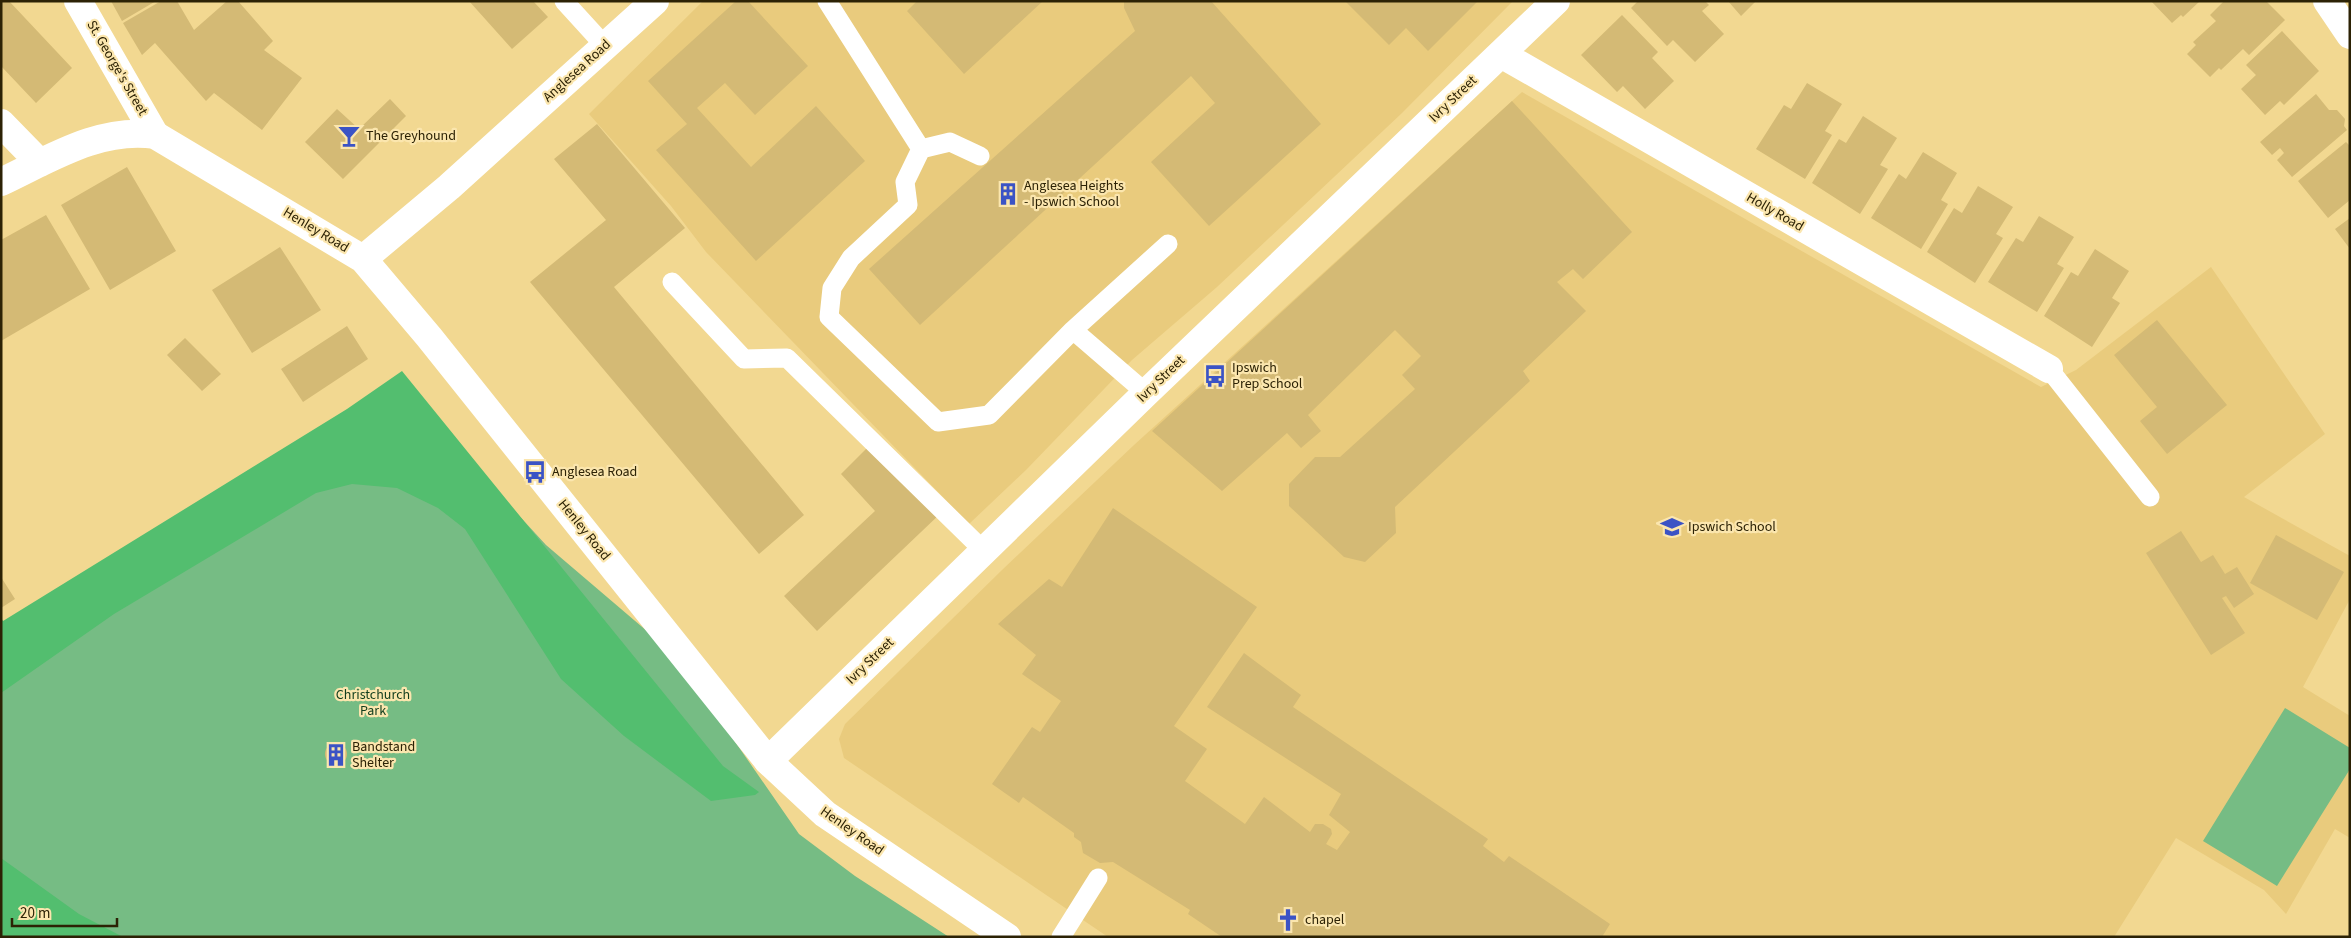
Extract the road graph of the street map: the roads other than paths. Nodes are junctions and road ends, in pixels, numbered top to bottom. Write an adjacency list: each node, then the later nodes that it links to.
1 (78, 1): 11 (street, St. George's Street)
2 (564, 1): 8 (lane)
3 (655, 1): 8 (street, Anglesea Road)
4 (827, 1): 12 (lane)
5 (1556, 1): 9 (street, Ivry Street)
6 (2327, 1): 7 (street)
7 (2350, 35)
8 (605, 46): 17 (street, Anglesea Road)
9 (1501, 54): 20 (street, Holly Road); 21 (street, Ivry Street)
10 (1, 123): 14 (street)
11 (155, 135): 14 (street, Henley Road); 17 (street, Henley Road)
12 (921, 149): 13 (lane); 19 (lane)
13 (980, 156)
14 (40, 163): 15 (street, Henley Road)
15 (1, 182)
16 (1168, 244): 19 (lane)
17 (363, 258): 24 (street, Henley Road)
18 (672, 282): 23 (lane)
19 (1073, 330): 21 (lane)
20 (2049, 369): 22 (lane)
21 (1146, 392): 23 (street, Ivry Street)
22 (2150, 497)
23 (984, 550): 24 (street, Ivry Street)
24 (768, 760): 26 (street, Henley Road)
25 (1098, 878): 27 (lane)
26 (1007, 937)
27 (1061, 937)

